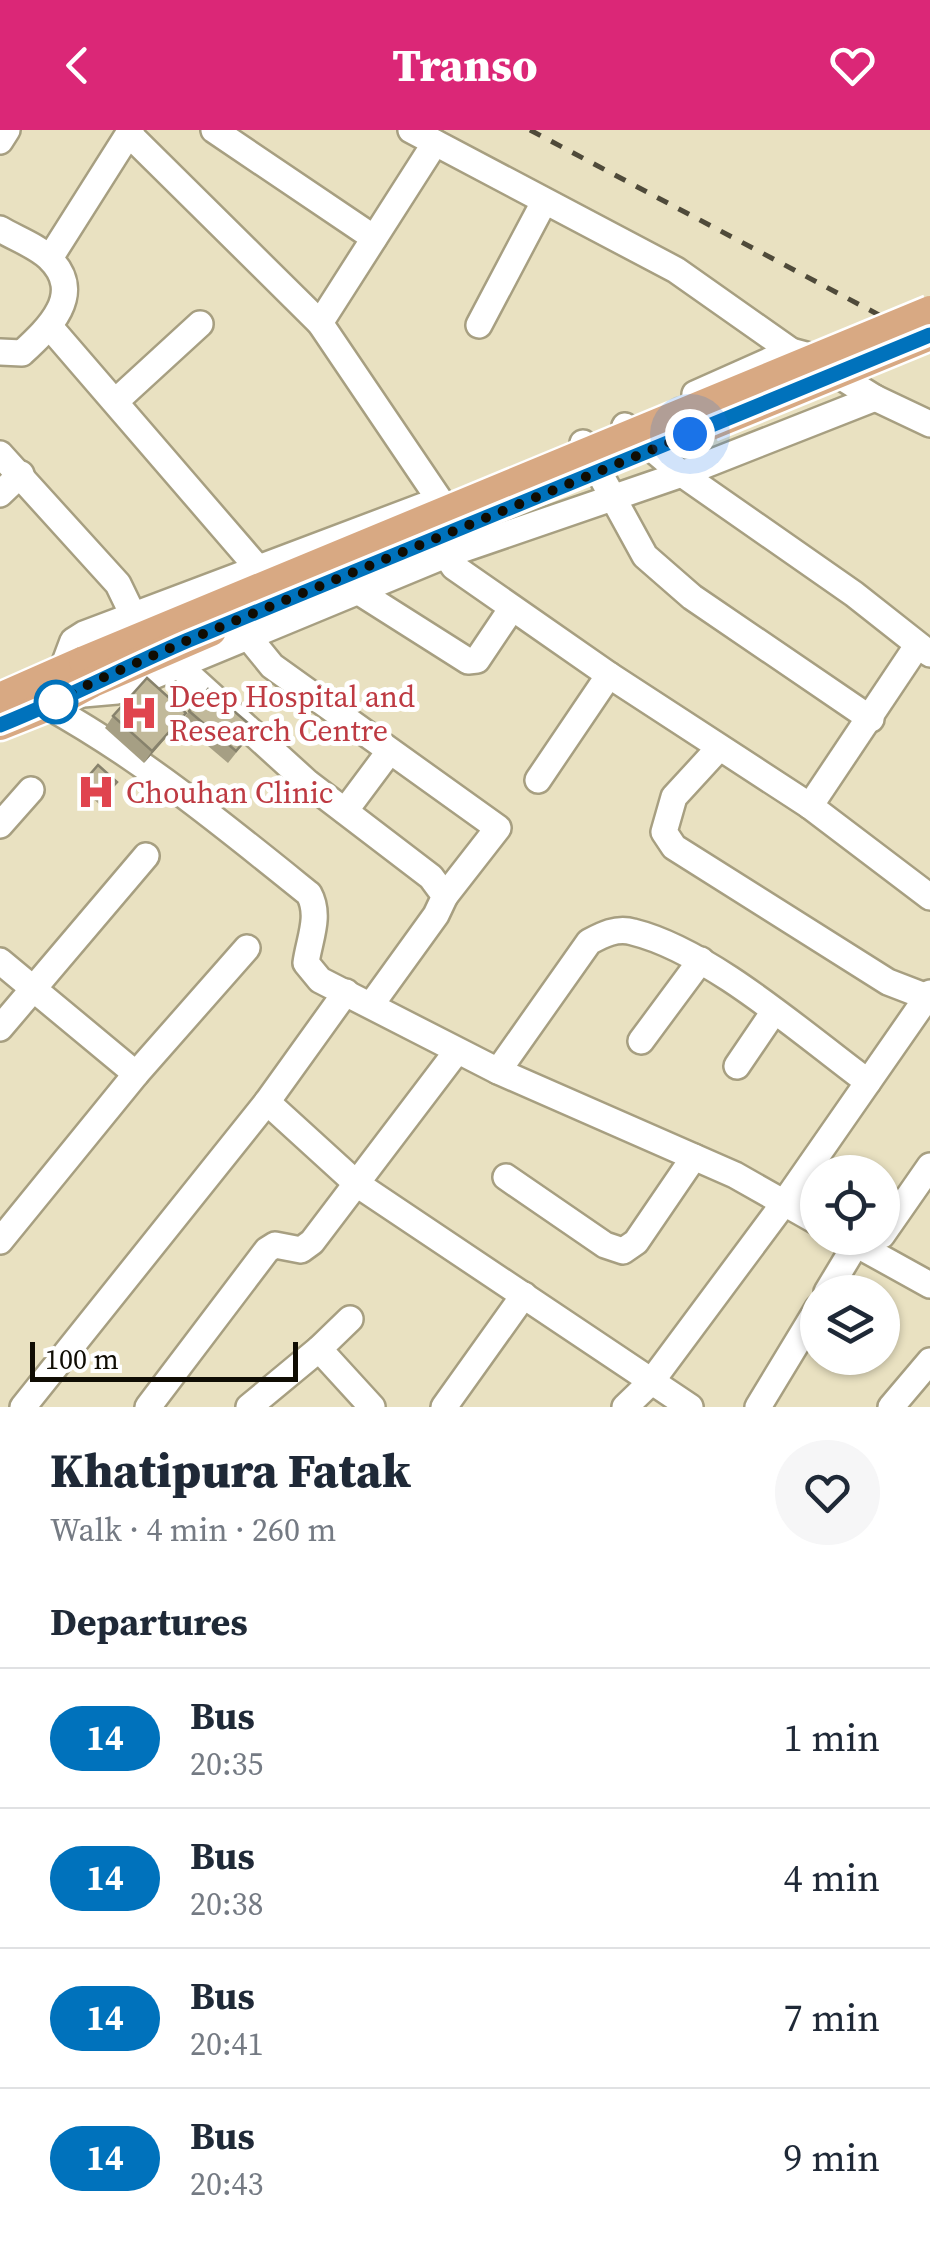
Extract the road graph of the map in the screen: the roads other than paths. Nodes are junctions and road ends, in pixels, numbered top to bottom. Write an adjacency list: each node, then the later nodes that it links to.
1 (8, 130): 5 (street)
2 (214, 130): 9 (street)
3 (411, 130): 6 (street)
4 (130, 132): 10 (street); 13 (street)
5 (0, 141)
6 (435, 143): 7 (street); 9 (street)
7 (544, 202): 14 (street); 17 (street)
8 (0, 229): 10 (street)
9 (374, 238): 13 (street)
10 (50, 258): 15 (street)
11 (930, 311): 39 (main road, bridge)
12 (200, 324): 20 (street)
13 (320, 324): 29 (street)
14 (479, 325)
15 (50, 328): 18 (street); 20 (street)
16 (930, 334): 39 (main road, bridge)
17 (791, 351): 19 (street); 22 (street)
18 (0, 352)
19 (875, 398): 21 (street); 26 (street)
20 (116, 401): 31 (street)
21 (930, 424)
22 (625, 426): 23 (street); 26 (street)
23 (583, 443): 28 (street); 29 (street)
24 (0, 454): 25 (street)
25 (21, 474): 27 (street); 34 (street)
26 (682, 474): 28 (street); 36 (street)
27 (0, 494)
28 (610, 496): 30 (street); 41 (street)
29 (438, 499): 31 (street)
30 (446, 555): 32 (street); 33 (street)
31 (257, 567): 34 (street)
32 (356, 590): 33 (street); 35 (street)
33 (512, 608): 38 (street)
34 (133, 615): 39 (street)
35 (250, 638): 37 (street); 44 (street)
36 (924, 650): 41 (street)
37 (178, 664): 39 (street); 48 (street)
38 (609, 675): 43 (street); 45 (street)
39 (70, 683): 40 (main road); 42 (main road); 57 (street)
40 (0, 698)
41 (871, 719): 47 (street)
42 (0, 725)
43 (719, 748): 47 (street); 58 (street)
44 (389, 752): 48 (street); 51 (street)
45 (538, 780)
46 (31, 790): 49 (street)
47 (810, 806): 52 (street)
48 (345, 811): 51 (street)
49 (0, 824)
50 (146, 856): 56 (street)
51 (445, 896): 59 (street)
52 (930, 897)
53 (247, 948): 66 (street)
54 (701, 960): 60 (street); 62 (street); 65 (street)
55 (0, 962): 56 (street)
56 (32, 991): 61 (street); 66 (street)
57 (346, 992): 59 (street); 68 (street)
58 (928, 995): 67 (street)
59 (371, 1005): 63 (street)
60 (774, 1013): 64 (street); 67 (street)
61 (0, 1028)
62 (641, 1041)
63 (457, 1051): 65 (street); 72 (street)
64 (737, 1066)
65 (498, 1071): 69 (street)
66 (136, 1074): 76 (street)
67 (868, 1082): 74 (street)
68 (267, 1102): 72 (street); 87 (street)
69 (694, 1158): 71 (street); 74 (street)
70 (930, 1166): 73 (street)
71 (506, 1178)
72 (357, 1184): 81 (street); 88 (street)
73 (900, 1202)
74 (784, 1203): 75 (street); 86 (street)
75 (800, 1212)
76 (4, 1226)
77 (856, 1255): 79 (street)
78 (887, 1255): 80 (street)
79 (840, 1275)
80 (930, 1285)
81 (524, 1295): 86 (street); 91 (street)
82 (350, 1319): 84 (street)
83 (800, 1338): 94 (street)
84 (319, 1349): 89 (street); 90 (street)
85 (930, 1361): 95 (street)
86 (651, 1382): 92 (street); 93 (street)
87 (22, 1407)
88 (148, 1407)
89 (249, 1407)
90 (372, 1407)
91 (444, 1407)
92 (625, 1407)
93 (690, 1407)
94 (758, 1407)
95 (891, 1407)

